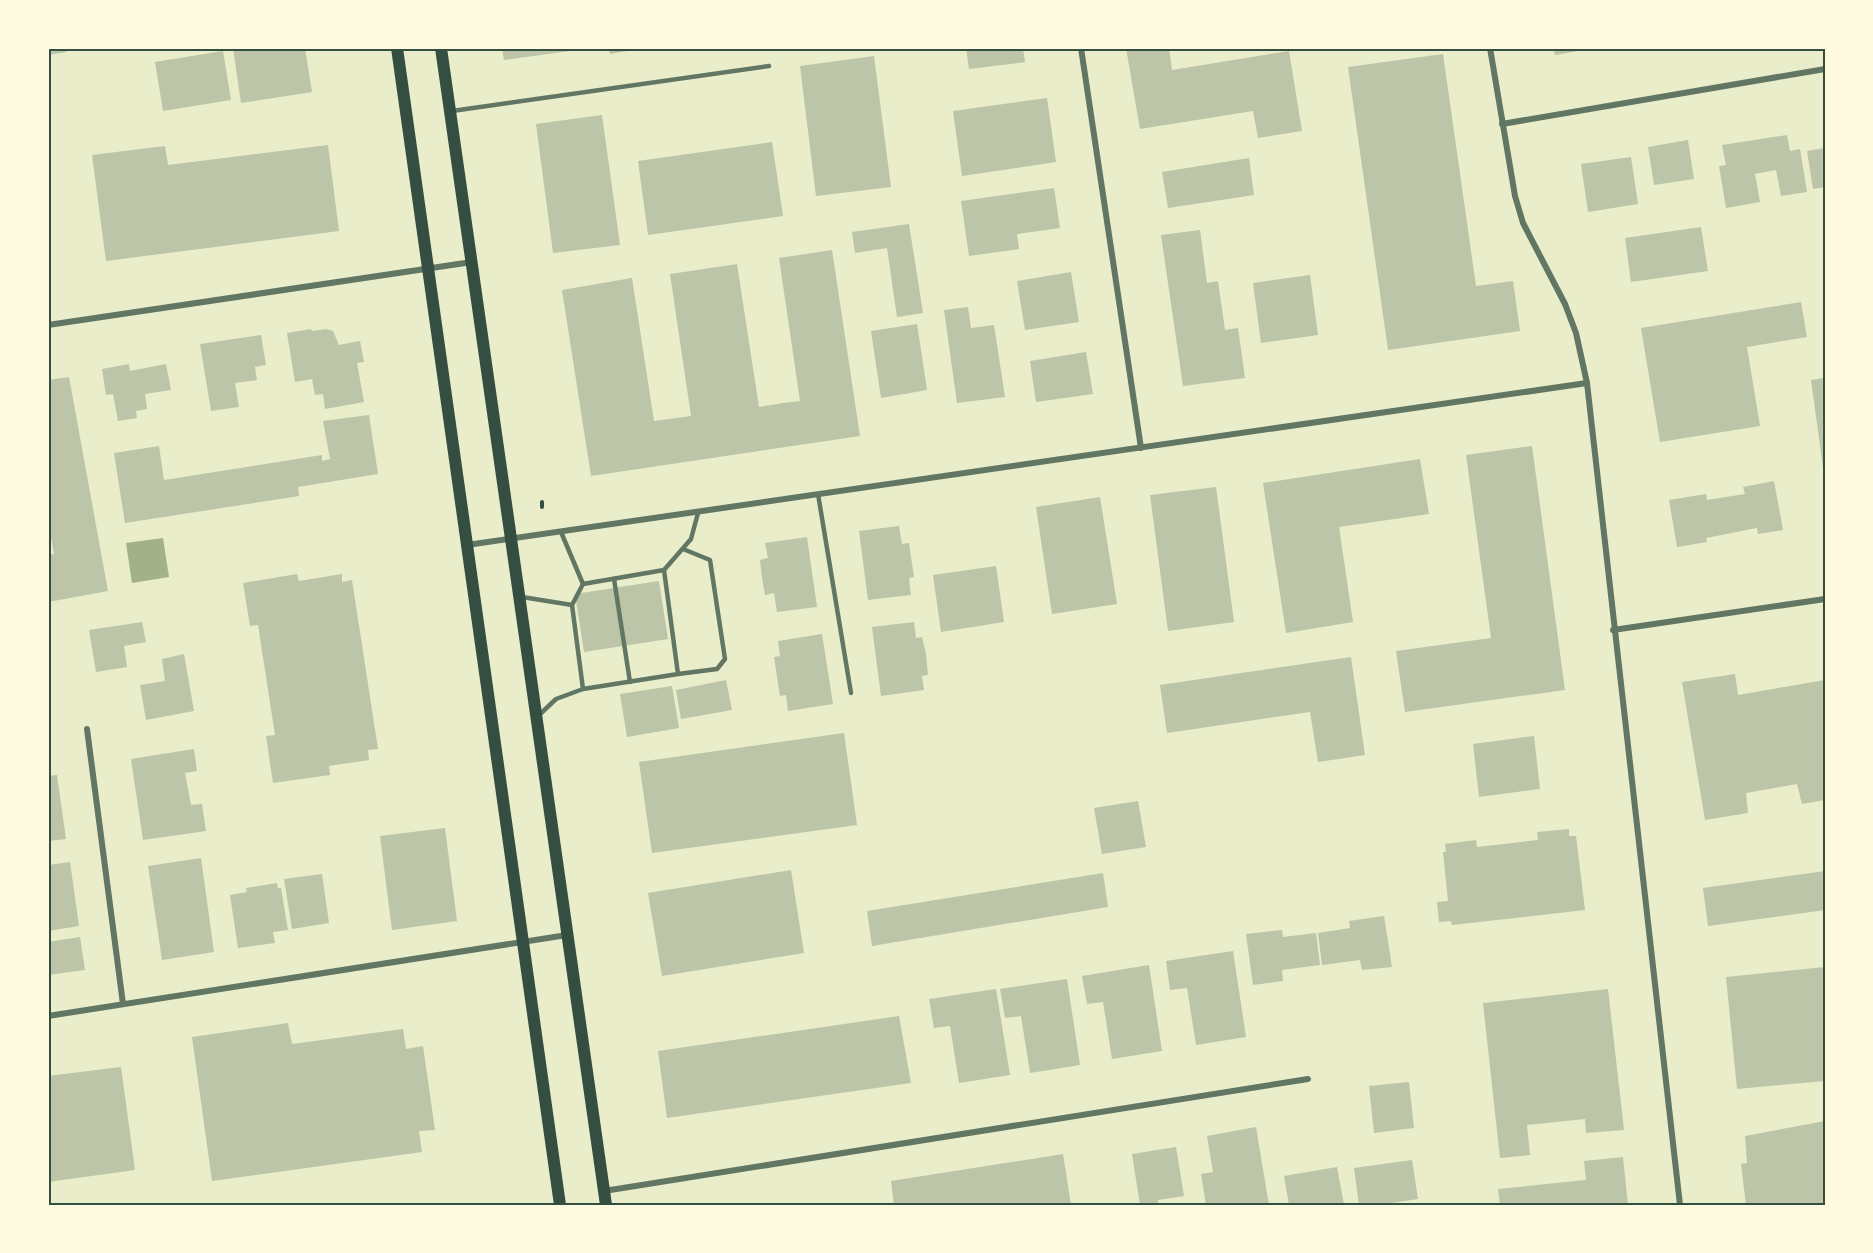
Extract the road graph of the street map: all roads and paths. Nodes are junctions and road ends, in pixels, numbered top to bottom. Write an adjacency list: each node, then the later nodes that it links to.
1 (397, 48): 10 (main road)
2 (441, 48): 7 (main road)
3 (1081, 48): 13 (street)
4 (1490, 48): 8 (street)
5 (769, 66): 7 (lane)
6 (1825, 69): 8 (street)
7 (450, 112): 9 (main road)
8 (1502, 124): 12 (street)
9 (471, 262): 10 (street); 17 (main road)
10 (428, 268): 11 (street); 18 (main road)
11 (48, 324)
12 (1587, 383): 13 (street); 26 (street)
13 (1142, 448): 14 (street)
14 (818, 495): 15 (street); 30 (lane)
15 (698, 513): 16 (street); 19 (lane)
16 (561, 532): 17 (street); 22 (lane)
17 (511, 540): 18 (street); 23 (main road)
18 (467, 545): 34 (main road)
19 (683, 549): 20 (lane); 27 (lane)
20 (664, 570): 21 (lane); 27 (lane)
21 (614, 579): 22 (lane); 28 (lane)
22 (583, 584): 25 (lane)
23 (519, 596): 25 (lane); 31 (main road)
24 (1825, 599): 26 (street)
25 (572, 605): 29 (lane)
26 (1613, 630): 41 (street)
27 (678, 674): 28 (lane)
28 (630, 682): 29 (lane)
29 (584, 689): 31 (lane)
30 (851, 693)
31 (537, 717): 33 (main road)
32 (87, 729): 35 (street)
33 (568, 935): 34 (street); 38 (main road)
34 (523, 942): 35 (street); 39 (main road)
35 (123, 1004): 36 (street)
36 (48, 1016)
37 (1308, 1079): 38 (street)
38 (604, 1191): 40 (main road)
39 (560, 1205)
40 (606, 1205)
41 (1680, 1205)

